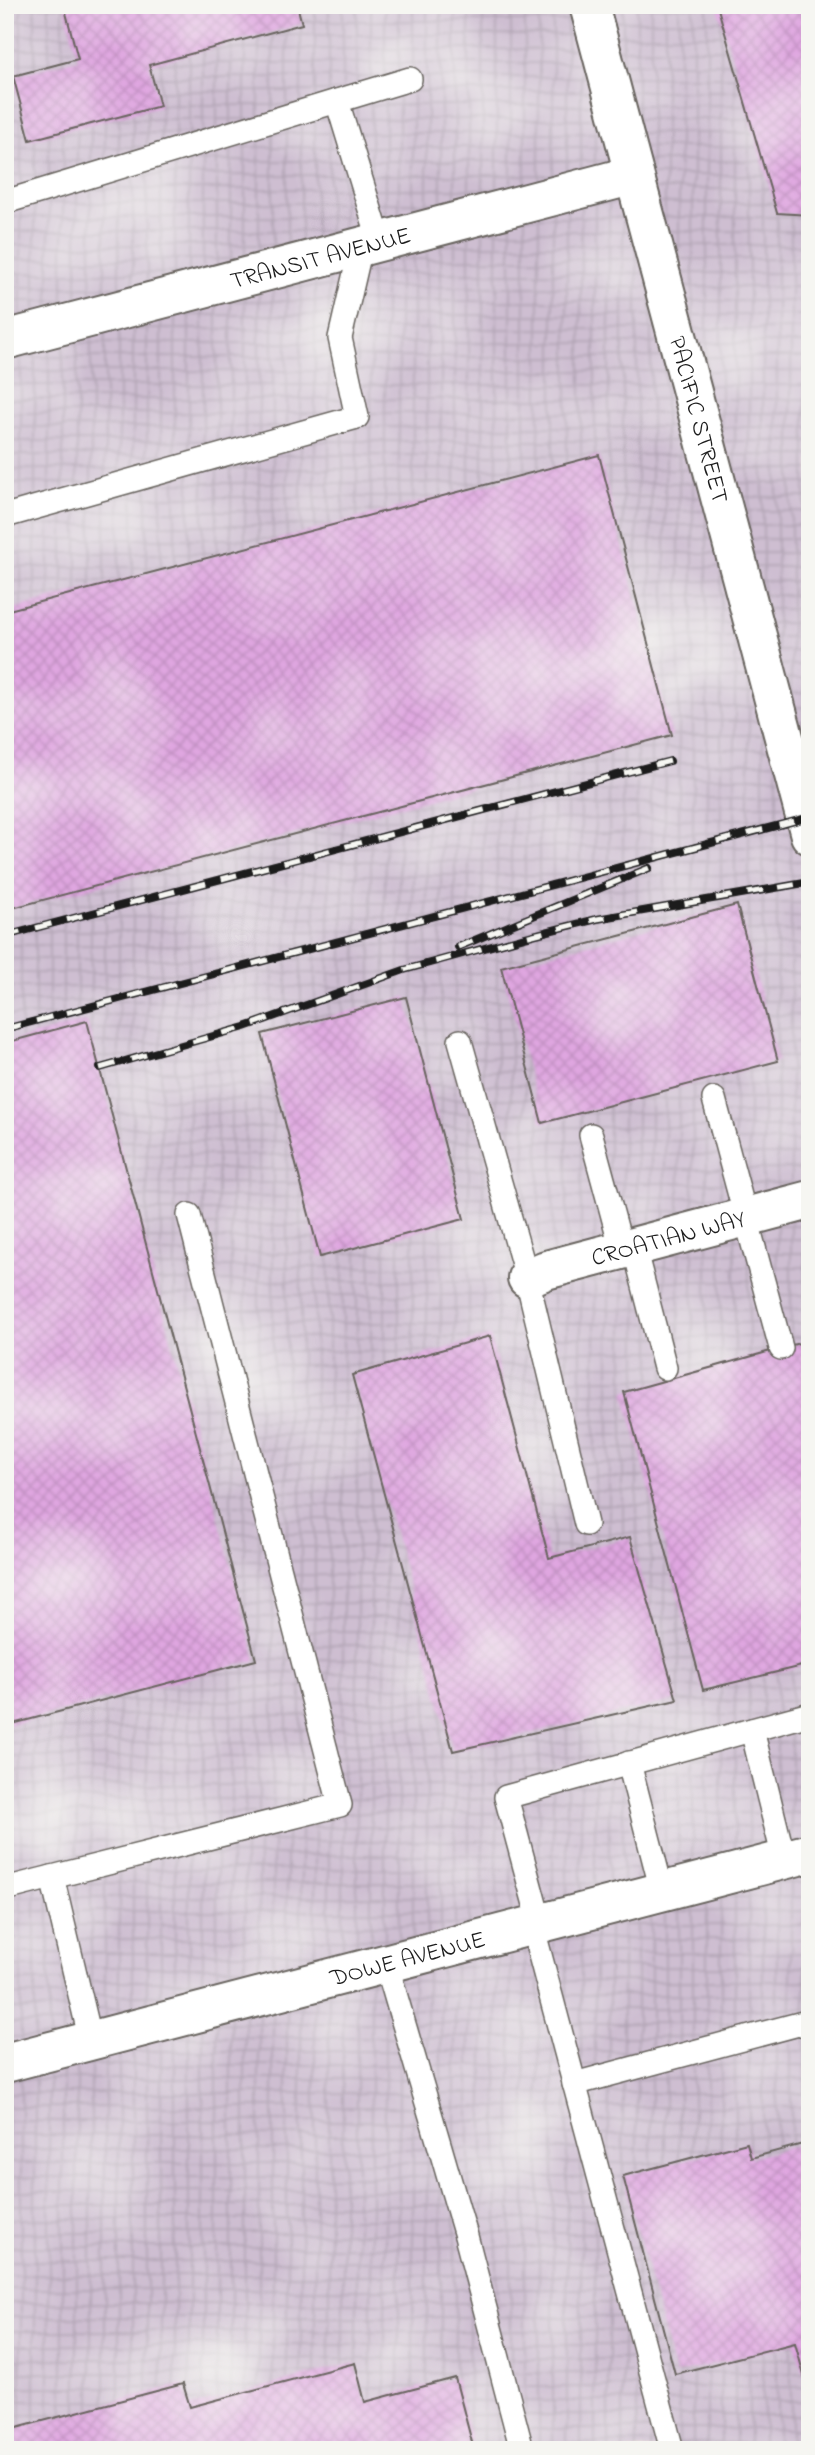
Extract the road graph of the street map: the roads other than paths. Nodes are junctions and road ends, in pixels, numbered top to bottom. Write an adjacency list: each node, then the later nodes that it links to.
1 (589, 5): 4 (street, PACIFIC STREET)
2 (410, 79): 3 (lane)
3 (337, 101): 5 (lane); 6 (lane)
4 (634, 175): 6 (street, TRANSIT AVENUE); 9 (street, PACIFIC STREET)
5 (5, 202)
6 (370, 244): 7 (street, TRANSIT AVENUE); 8 (lane)
7 (6, 336)
8 (5, 516)
9 (810, 835)
10 (460, 1041): 17 (lane)
11 (714, 1099): 15 (lane)
12 (591, 1135): 16 (lane)
13 (810, 1200): 15 (street, CROATIAN WAY)
14 (189, 1215): 25 (lane)
15 (747, 1216): 16 (street, CROATIAN WAY); 18 (lane)
16 (628, 1248): 17 (street, CROATIAN WAY); 19 (lane)
17 (527, 1278): 20 (lane)
18 (781, 1348)
19 (665, 1368)
20 (586, 1524)
21 (810, 1714): 22 (lane)
22 (752, 1730): 23 (lane); 24 (lane)
23 (629, 1763): 27 (lane); 28 (lane)
24 (797, 1856): 27 (street, DOWE AVENUE)
25 (52, 1877): 26 (lane); 31 (lane)
26 (5, 1889)
27 (662, 1891): 28 (street, DOWE AVENUE)
28 (536, 1924): 29 (street, DOWE AVENUE); 33 (lane)
29 (386, 1963): 31 (street, DOWE AVENUE); 34 (lane)
30 (810, 2021): 33 (lane)
31 (91, 2041): 32 (street, DOWE AVENUE)
32 (5, 2063)
33 (574, 2084): 35 (lane)
34 (522, 2450)
35 (672, 2450)

